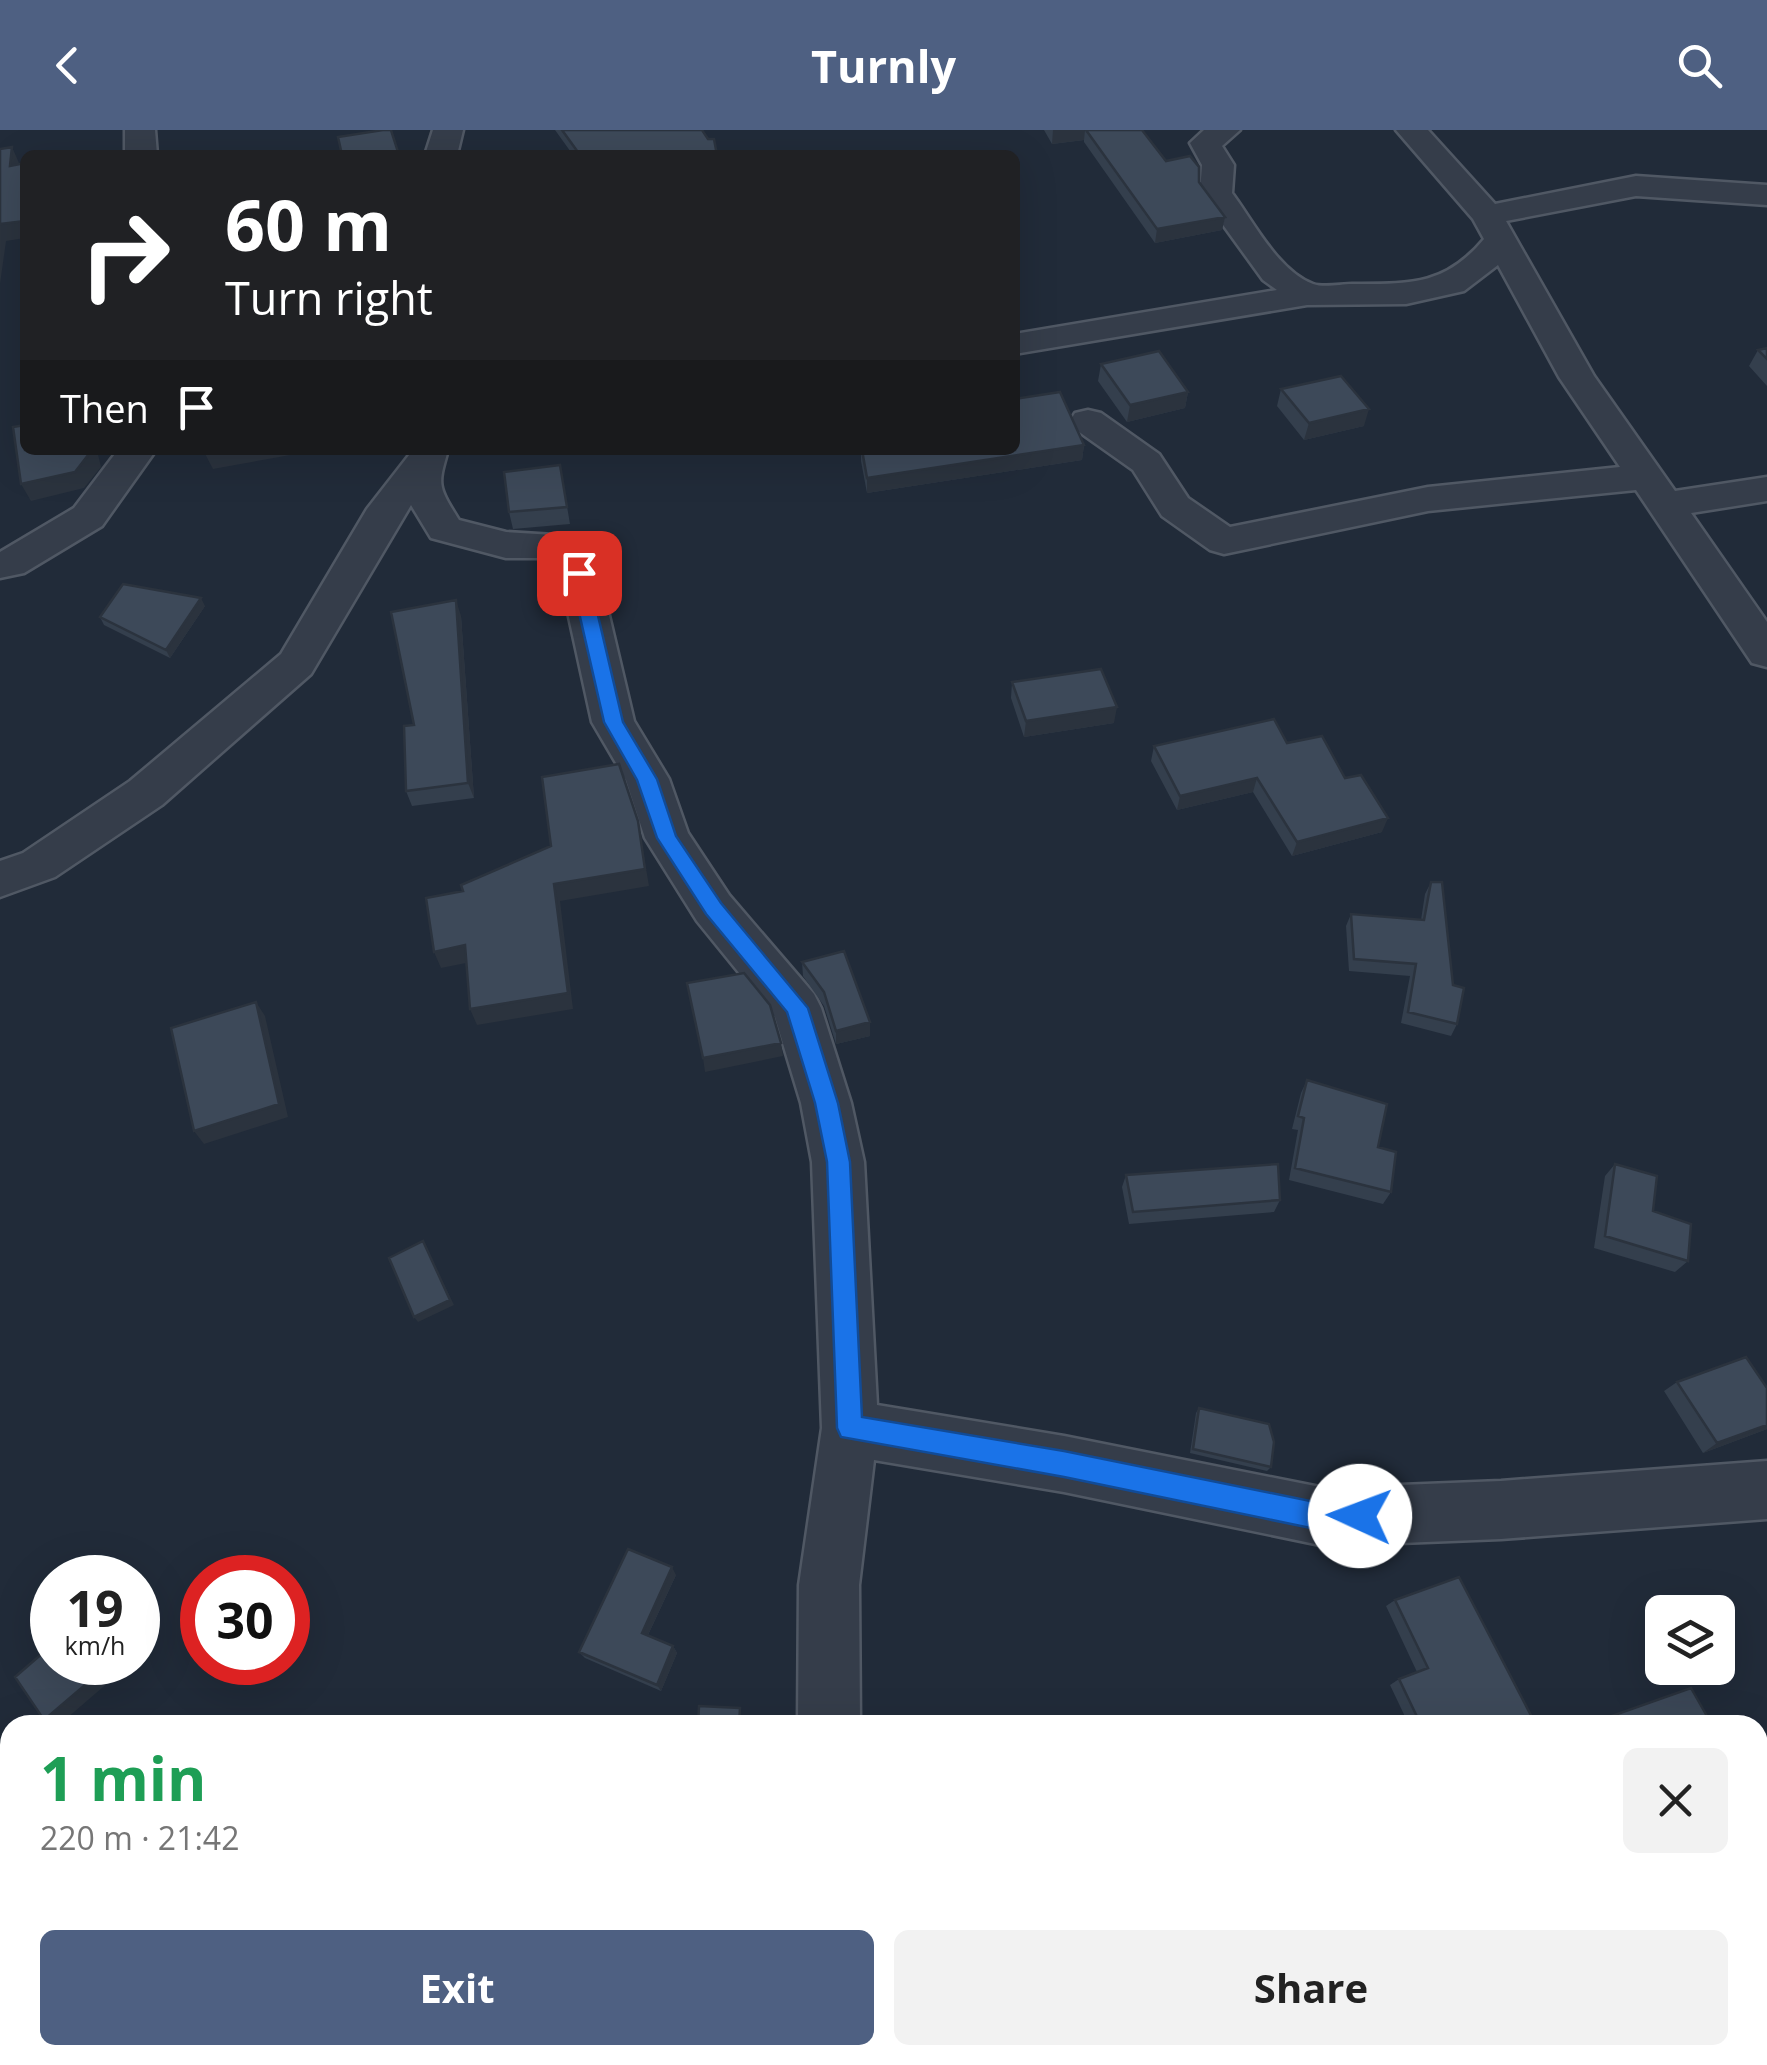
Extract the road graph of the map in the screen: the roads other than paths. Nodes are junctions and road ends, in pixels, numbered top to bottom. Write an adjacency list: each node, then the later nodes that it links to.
1 (1410, 130): 4 (street)
2 (1209, 134): 5 (street)
3 (1767, 196): 4 (street)
4 (1494, 228): 5 (street); 11 (street)
5 (1307, 295): 6 (street)
6 (1020, 343)
7 (1088, 421): 11 (street)
8 (133, 455): 12 (street)
9 (426, 458): 14 (street); 15 (street)
10 (1767, 489): 11 (street)
11 (1655, 491): 13 (street)
12 (0, 565)
13 (1767, 653)
14 (0, 879)
15 (850, 1428): 16 (street); 17 (street)
16 (1767, 1490)
17 (829, 1715)

